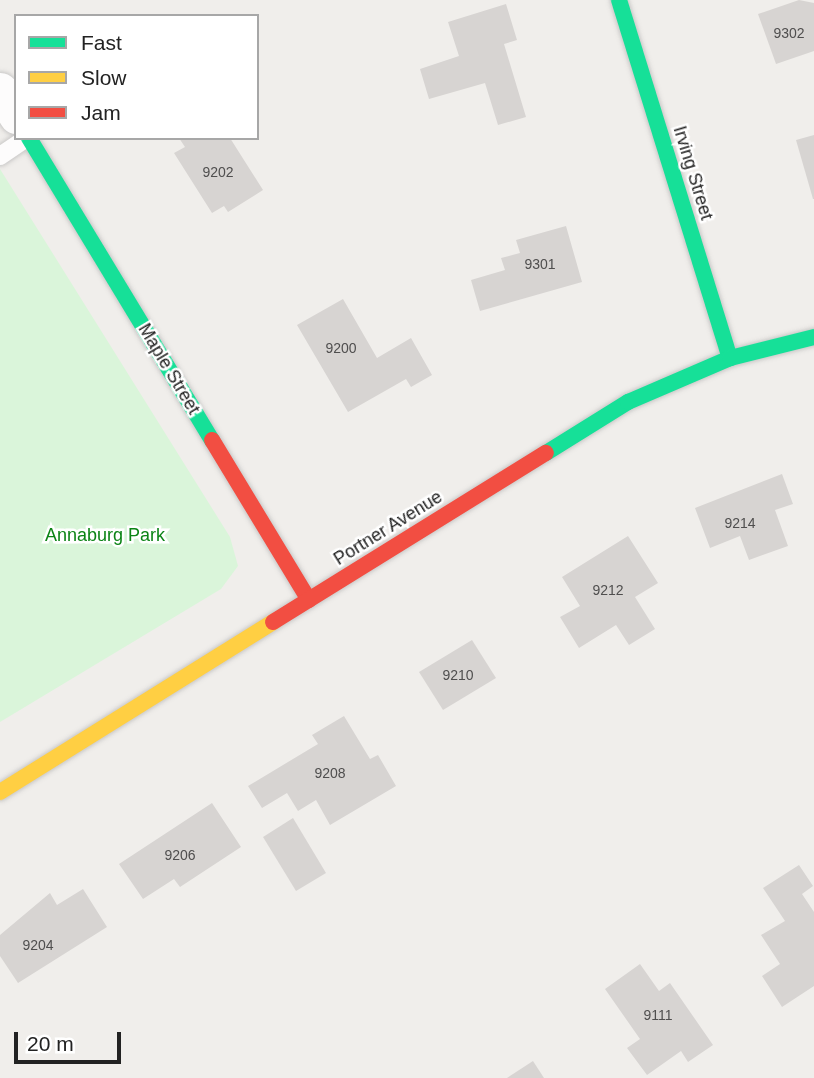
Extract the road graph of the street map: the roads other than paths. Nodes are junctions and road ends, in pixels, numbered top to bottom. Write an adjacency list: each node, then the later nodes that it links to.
1 (620, 0): 8 (street, Irving Street)
2 (0, 90): 3 (street)
3 (14, 113)
4 (25, 140): 6 (lane)
5 (29, 140): 9 (street, Maple Street)
6 (0, 156)
7 (814, 337): 8 (street, Portner Avenue)
8 (730, 358): 9 (street, Portner Avenue)
9 (309, 600): 10 (street, Portner Avenue)
10 (0, 792)

